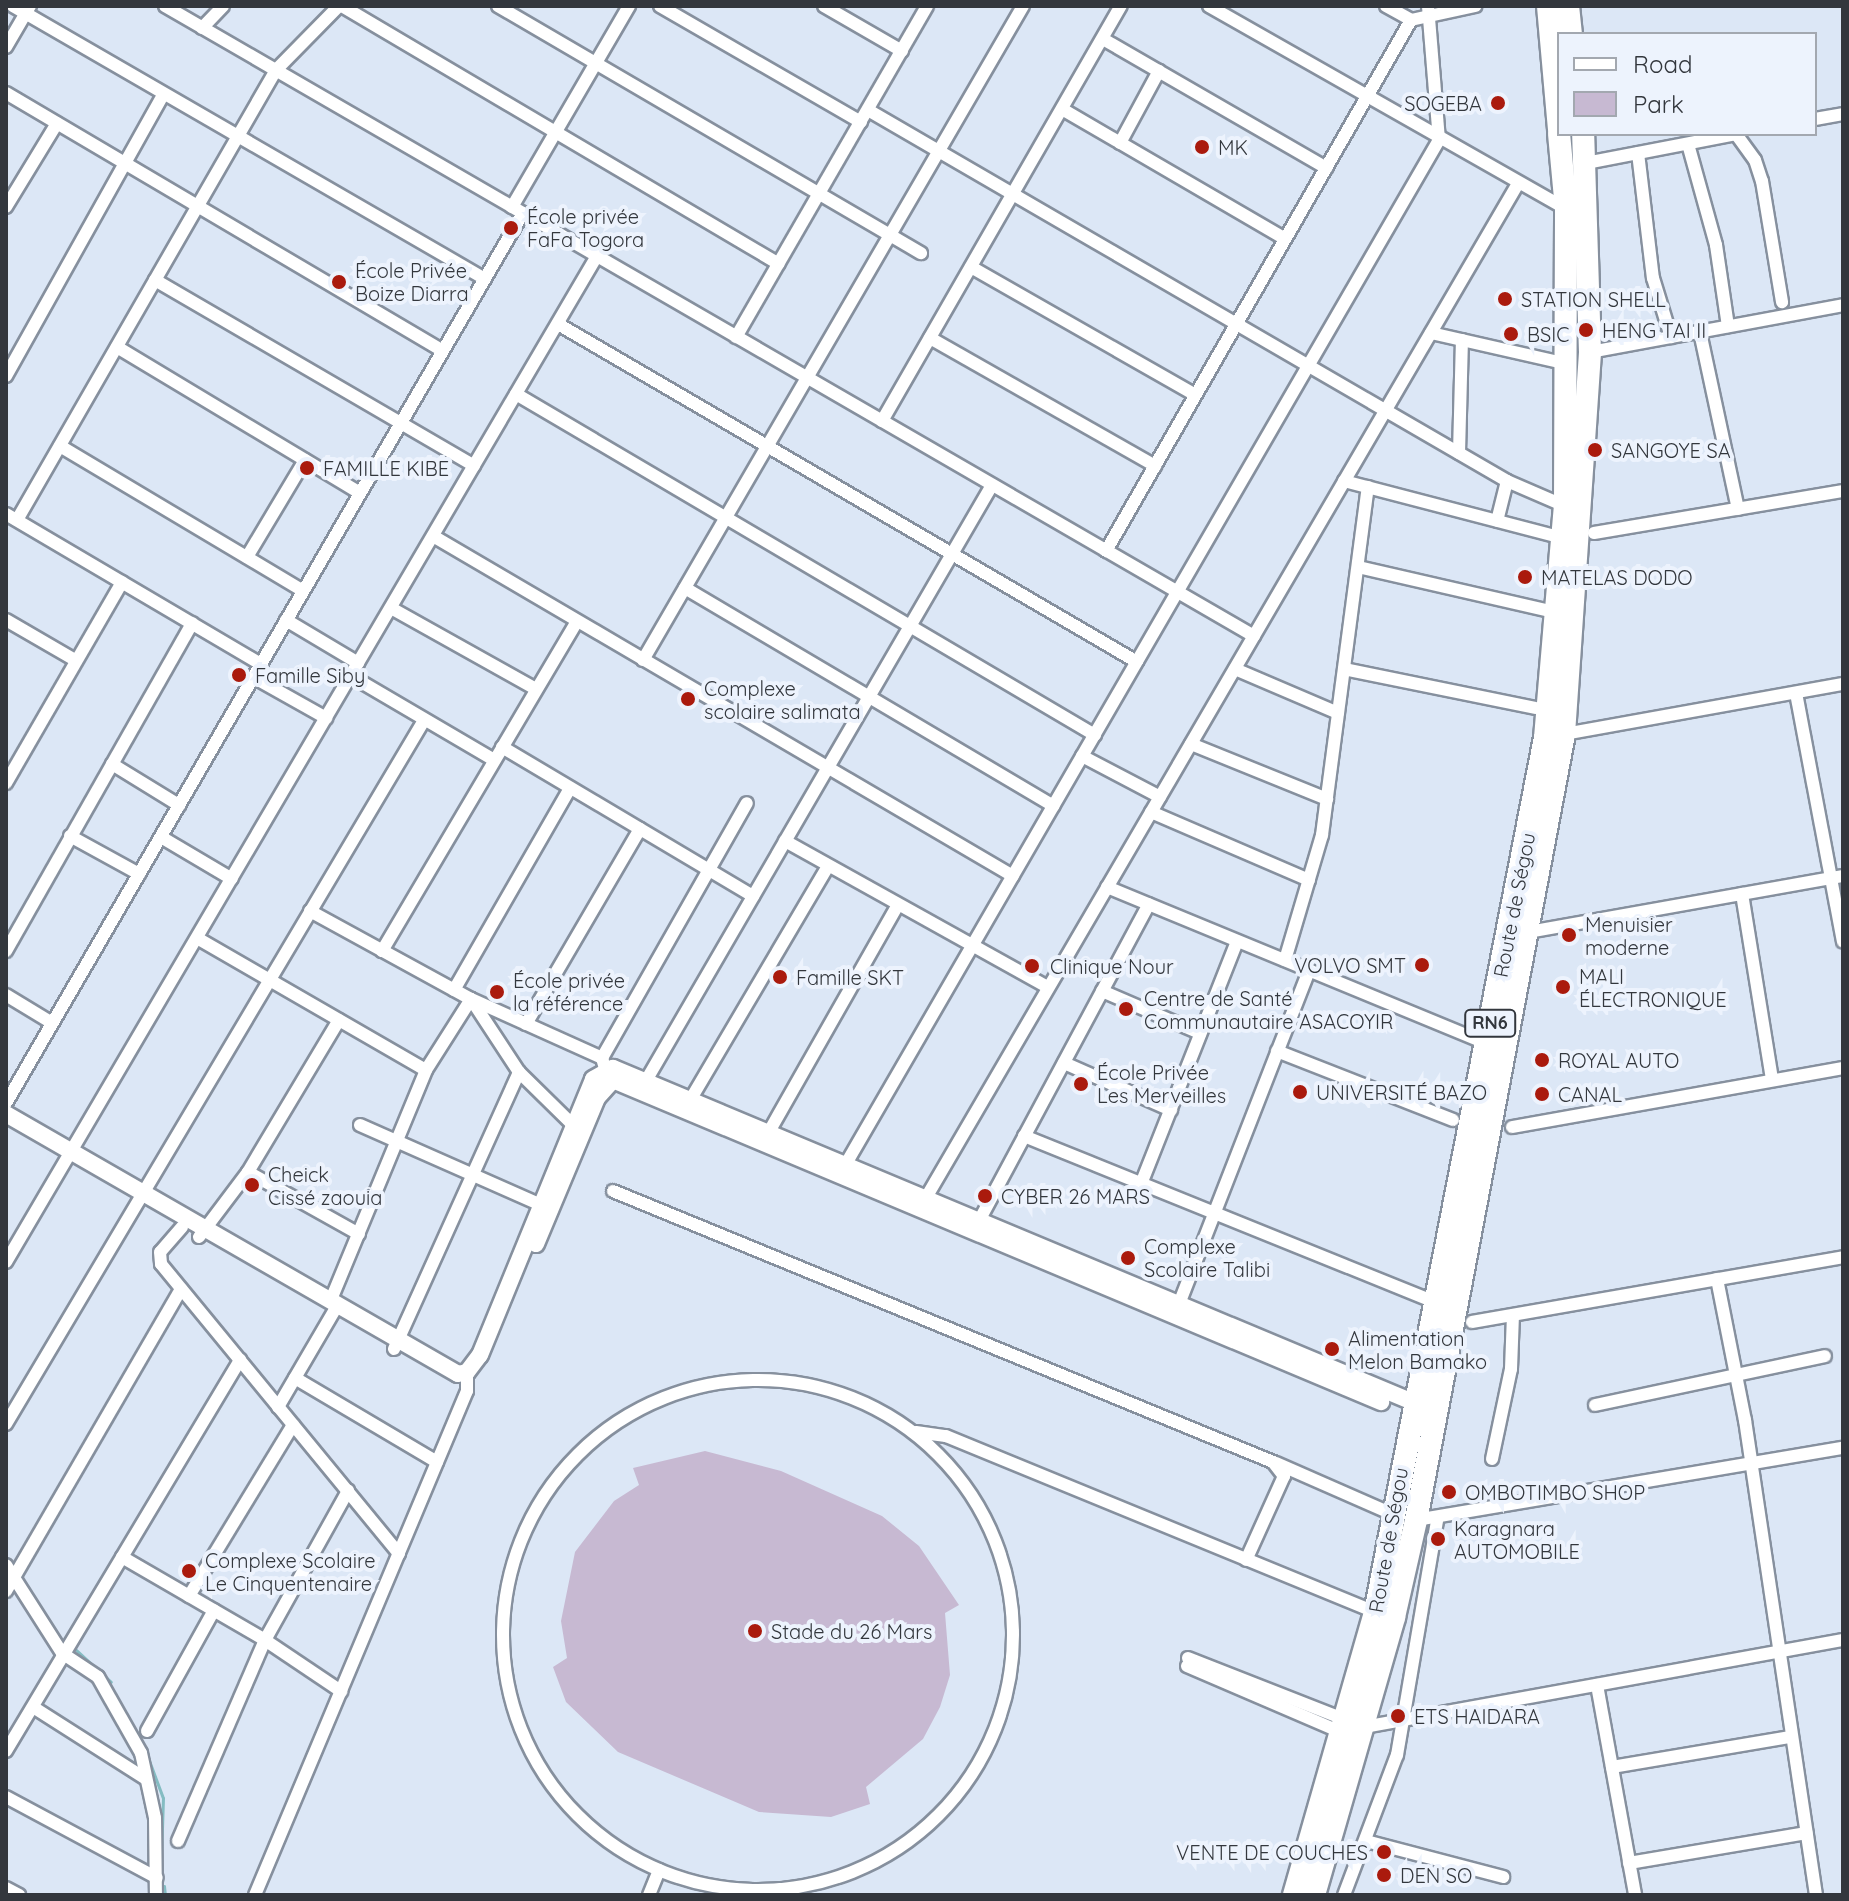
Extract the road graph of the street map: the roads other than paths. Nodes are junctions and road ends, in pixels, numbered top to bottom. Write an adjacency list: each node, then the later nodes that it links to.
1 (13, 6): 17 (street)
2 (165, 6): 21 (street)
3 (223, 6): 21 (street)
4 (340, 6): 27 (street); 38 (street)
5 (498, 6): 26 (street)
6 (629, 6): 26 (street)
7 (660, 6): 35 (street)
8 (824, 6): 25 (street)
9 (927, 6): 25 (street)
10 (1023, 6): 47 (street)
11 (1121, 6): 23 (street)
12 (1209, 6): 18 (street)
13 (1386, 6): 20 (street)
14 (1475, 6): 19 (street)
15 (1548, 6): 33 (highway, Route de Ségou / RN6)
16 (1568, 6): 22 (highway)
17 (28, 10): 24 (street); 30 (street)
18 (1230, 11): 31 (street)
19 (1429, 12): 20 (street); 44 (street)
20 (1411, 20): 31 (street)
21 (202, 28): 27 (street)
22 (1571, 32)
23 (1103, 39): 28 (street); 32 (street)
24 (6, 47)
25 (902, 51): 35 (street)
26 (595, 63): 38 (street); 54 (street)
27 (276, 70): 43 (street); 58 (street)
28 (1159, 71): 45 (street); 51 (street)
29 (6, 93): 37 (street)
30 (163, 95): 43 (street); 50 (street)
31 (1366, 98): 44 (street); 51 (street)
32 (1062, 109): 45 (street); 53 (street)
33 (1557, 109)
34 (1843, 114): 36 (street)
35 (864, 116): 47 (street); 54 (street)
36 (1817, 119)
37 (57, 123): 50 (street); 55 (street)
38 (555, 132): 58 (street); 63 (street)
39 (1559, 136): 57 (highway, Route de Ségou / RN6)
40 (1583, 136): 49 (highway, Route de Ségou / RN6)
41 (1726, 136): 46 (street)
42 (1737, 136): 67 (street)
43 (237, 138): 56 (street); 65 (street)
44 (1439, 140): 52 (street); 82 (street)
45 (1120, 143): 60 (street)
46 (1688, 144): 48 (street); 71 (street)
47 (938, 151): 53 (street); 59 (street)
48 (1638, 153): 49 (street); 75 (street)
49 (1586, 163): 80 (highway, Route de Ségou / RN6)
50 (125, 164): 56 (street); 83 (street)
51 (1326, 168): 60 (street)
52 (1517, 185): 57 (street); 73 (street)
53 (1013, 193): 64 (street); 70 (street)
54 (820, 194): 59 (street); 63 (street)
55 (6, 207)
56 (198, 207): 66 (street); 79 (street)
57 (1566, 209): 81 (highway, Route de Ségou / RN6)
58 (517, 210): 62 (street); 65 (street)
59 (890, 235): 61 (street); 84 (street)
60 (1285, 239): 70 (street)
61 (921, 253)
62 (597, 256): 69 (street); 74 (street)
63 (779, 264): 74 (street)
64 (971, 267): 76 (street); 86 (street)
65 (485, 279): 79 (street)
66 (155, 280): 78 (street); 89 (street)
67 (1782, 302)
68 (1843, 305): 71 (street)
69 (558, 324): 85 (street); 91 (street)
70 (1237, 324): 82 (street); 86 (street)
71 (1728, 326): 72 (street)
72 (1700, 332): 75 (street); 103 (street)
73 (1431, 333): 77 (street); 87 (street)
74 (736, 337): 84 (street)
75 (1671, 337): 80 (street)
76 (930, 338): 88 (street); 95 (street)
77 (1462, 340): 81 (street); 92 (street)
78 (117, 347): 90 (street); 93 (street)
79 (443, 351): 89 (street)
80 (1590, 352): 143 (highway, Route de Ségou / RN6)
81 (1568, 364): 102 (highway, Route de Ségou / RN6)
82 (1308, 365): 87 (street); 117 (street)
83 (6, 376)
84 (807, 378): 88 (street); 91 (street)
85 (516, 394): 94 (street); 105 (street)
86 (1195, 395): 95 (street)
87 (1386, 410): 92 (street); 96 (street)
88 (882, 421): 98 (street)
89 (401, 423): 94 (street); 101 (street)
90 (60, 446): 104 (street); 112 (street)
91 (767, 446): 105 (street); 111 (street)
92 (1459, 453): 97 (street)
93 (305, 460): 101 (street); 112 (street)
94 (474, 466): 108 (street)
95 (1155, 466): 110 (street)
96 (1344, 481): 99 (street); 125 (street)
97 (1507, 481): 102 (street); 106 (street)
98 (992, 485): 110 (street); 111 (street)
99 (1368, 487): 106 (street); 113 (street)
100 (1843, 491): 103 (street)
101 (360, 493): 116 (street)
102 (1565, 506): 109 (highway, Route de Ségou / RN6)
103 (1738, 509): 107 (street)
104 (12, 517): 114 (street)
105 (726, 518): 115 (street); 124 (street)
106 (1497, 521): 109 (street)
107 (1594, 533)
108 (433, 536): 118 (street); 122 (street)
109 (1563, 538): 119 (highway, Route de Ségou / RN6)
110 (1106, 551): 117 (street)
111 (952, 554): 124 (street); 128 (street)
112 (247, 557): 116 (street)
113 (1358, 567): 119 (street); 132 (street)
114 (122, 582): 123 (street); 126 (street)
115 (685, 588): 127 (street); 138 (street)
116 (303, 591): 121 (street)
117 (1177, 592): 125 (street); 128 (street)
118 (391, 608): 129 (street); 136 (street)
119 (1559, 613): 195 (highway, Route de Ségou / RN6)
120 (6, 620): 126 (street)
121 (286, 620): 129 (street); 130 (street)
122 (577, 621): 127 (street); 136 (street)
123 (192, 623): 130 (street); 149 (street)
124 (910, 626): 138 (street); 144 (street)
125 (1254, 636): 131 (street)
126 (75, 660): 151 (street)
127 (643, 660): 150 (street)
128 (1137, 662): 144 (street)
129 (358, 663): 133 (street)
130 (261, 664): 134 (street)
131 (1235, 669): 140 (street); 145 (street)
132 (1344, 669): 139 (street); 140 (street)
133 (351, 676): 141 (street); 142 (street)
134 (253, 677): 141 (street); 156 (street)
135 (1843, 684): 137 (street)
136 (536, 689): 146 (street)
137 (1796, 693): 143 (street); 167 (street)
138 (869, 696): 150 (street); 157 (street)
139 (1535, 708)
140 (1338, 713): 154 (street)
141 (326, 718): 168 (street)
142 (423, 722): 148 (street); 175 (street)
143 (1564, 734): 176 (highway, Route de Ségou / RN6)
144 (1095, 735): 147 (street)
145 (1191, 744): 153 (street); 154 (street)
146 (502, 747): 148 (street); 152 (street)
147 (1082, 756): 153 (street); 157 (street)
148 (494, 760): 182 (street)
149 (112, 764): 156 (street); 160 (street)
150 (828, 768): 162 (street); 166 (street)
151 (6, 783)
152 (570, 788): 159 (street); 187 (street)
153 (1160, 797): 158 (street)
154 (1327, 799): 169 (street)
155 (747, 803): 164 (street)
156 (179, 805): 161 (street)
157 (1053, 806): 166 (street)
158 (1151, 812): 169 (street); 170 (street)
159 (640, 829): 164 (street); 193 (street)
160 (70, 836): 165 (street); 181 (street)
161 (161, 837): 165 (street); 168 (street)
162 (785, 841): 163 (street); 172 (street)
163 (828, 866): 174 (street); 204 (street)
164 (709, 870): 172 (street); 199 (street)
165 (139, 874): 192 (street)
166 (1013, 876): 180 (street)
167 (1837, 877): 171 (street); 179 (street)
168 (232, 879): 177 (street)
169 (1309, 880): 183 (street)
170 (1107, 887): 173 (street); 186 (street)
171 (1742, 894): 176 (street); 203 (street)
172 (753, 896): 202 (street)
173 (1149, 904): 178 (street); 188 (street)
174 (898, 905): 180 (street); 213 (street)
175 (310, 911): 182 (street); 185 (street)
176 (1528, 932): 247 (highway, Route de Ségou / RN6)
177 (197, 938): 185 (street); 216 (street)
178 (1237, 941): 183 (street); 194 (street)
179 (1843, 942)
180 (972, 945): 186 (street); 217 (street)
181 (6, 951)
182 (382, 951): 187 (street)
183 (1285, 960): 184 (street)
184 (1309, 970): 195 (street); 196 (street)
185 (269, 981): 191 (street); 223 (street)
186 (1045, 986): 222 (street)
187 (454, 990): 190 (street)
188 (1102, 991): 194 (street); 197 (street)
189 (6, 995): 192 (street)
190 (471, 999): 193 (street); 200 (street); 201 (street)
191 (339, 1020): 200 (street); 218 (street)
192 (52, 1023): 205 (street)
193 (526, 1024): 199 (street)
194 (1200, 1033): 206 (street)
195 (1486, 1043): 234 (highway, Route de Ségou / RN6)
196 (1277, 1051): 208 (street); 225 (street)
197 (1064, 1063): 206 (street); 214 (street)
198 (1843, 1068): 203 (street)
199 (605, 1069): 202 (street); 211 (street); 244 (street); 247 (street)
200 (426, 1070): 215 (street)
201 (519, 1072): 211 (street); 219 (street)
202 (647, 1079): 204 (street)
203 (1772, 1080): 212 (street)
204 (692, 1097): 213 (street)
205 (6, 1103)
206 (1171, 1110): 220 (street)
207 (6, 1114): 216 (street)
208 (1453, 1120)
209 (6, 1124): 216 (street)
210 (360, 1125): 215 (street)
211 (573, 1125): 224 (street)
212 (1512, 1127)
213 (770, 1130): 217 (street)
214 (1024, 1136): 220 (street); 226 (street)
215 (398, 1142): 219 (street); 229 (street)
216 (69, 1156): 223 (street); 231 (street)
217 (847, 1162): 222 (street)
218 (248, 1172): 228 (street); 229 (street)
219 (474, 1175): 224 (street); 239 (street)
220 (1141, 1184): 225 (street)
221 (613, 1191): 254 (street)
222 (927, 1196): 226 (street)
223 (141, 1198): 227 (street); 228 (street); 248 (street)
224 (541, 1205): 244 (street)
225 (1214, 1214): 234 (street); 235 (street)
226 (980, 1219): 235 (street)
227 (182, 1227): 228 (street); 233 (street)
228 (201, 1233): 236 (street)
229 (359, 1234): 236 (street)
230 (1843, 1257): 232 (street)
231 (6, 1262)
232 (1717, 1279): 237 (street); 242 (street)
233 (181, 1289): 241 (street); 263 (street)
234 (1432, 1301): 247 (highway, Route de Ségou / RN6)
235 (1179, 1304): 247 (street)
236 (333, 1307): 239 (street); 243 (street)
237 (1513, 1315): 238 (street); 252 (street)
238 (1472, 1322)
239 (396, 1345): 244 (street)
240 (1825, 1356): 242 (street)
241 (240, 1360): 246 (street); 260 (street)
242 (1736, 1375): 245 (street); 255 (street)
243 (295, 1378): 246 (street); 253 (street)
244 (468, 1378): 253 (street)
245 (1595, 1405)
246 (278, 1407): 249 (street)
247 (1422, 1412): 257 (highway, Route de Ségou / RN6); 258 (highway, Route de Ségou / RN6)
248 (6, 1424)
249 (293, 1425): 256 (street); 265 (street)
250 (916, 1432): 261 (street); 288 (street); 289 (street)
251 (1843, 1448): 255 (street)
252 (1492, 1459)
253 (437, 1462): 259 (street)
254 (1273, 1462): 257 (street); 261 (street)
255 (1750, 1465): 258 (street); 270 (street)
256 (348, 1491): 259 (street); 268 (street)
257 (1392, 1514): 267 (highway, Route de Ségou / RN6)
258 (1426, 1520): 267 (highway, Route de Ségou / RN6); 276 (street)
259 (399, 1554): 274 (street)
260 (122, 1557): 265 (street); 271 (street)
261 (1246, 1560): 267 (street)
262 (6, 1565): 263 (street)
263 (14, 1578): 264 (street); 271 (street)
264 (6, 1591)
265 (189, 1596): 266 (street)
266 (214, 1610): 268 (street); 278 (street)
267 (1385, 1615): 277 (highway, Route de Ségou / RN6)
268 (265, 1640): 274 (street); 285 (street)
269 (1843, 1640): 270 (street)
270 (1776, 1652): 273 (street); 279 (street)
271 (62, 1653): 275 (street); 282 (street)
272 (1188, 1662): 277 (street)
273 (1597, 1685): 276 (street); 281 (street)
274 (341, 1691): 295 (street)
275 (33, 1707): 280 (street); 282 (street)
276 (1403, 1720): 277 (street); 286 (street)
277 (1353, 1730): 298 (highway, Route de Ségou / RN6); 299 (highway, Route de Ségou / RN6)
278 (147, 1731)
279 (1790, 1737): 281 (street); 284 (street)
280 (6, 1751)
281 (1612, 1767): 287 (street)
282 (146, 1779): 291 (street)
283 (6, 1797): 291 (street)
284 (1806, 1833): 287 (street); 302 (street)
285 (178, 1841)
286 (1366, 1841): 290 (street); 300 (street)
287 (1629, 1863): 301 (street)
288 (659, 1870): 289 (street); 296 (street)
289 (675, 1876): 297 (street)
290 (1503, 1877)
291 (157, 1878): 294 (street)
292 (6, 1888): 293 (street)
293 (19, 1895)
294 (156, 1895)
295 (255, 1895)
296 (649, 1895)
297 (719, 1895)
298 (1294, 1895)
299 (1314, 1895)
300 (1344, 1895)
301 (1635, 1895)
302 (1816, 1895)

